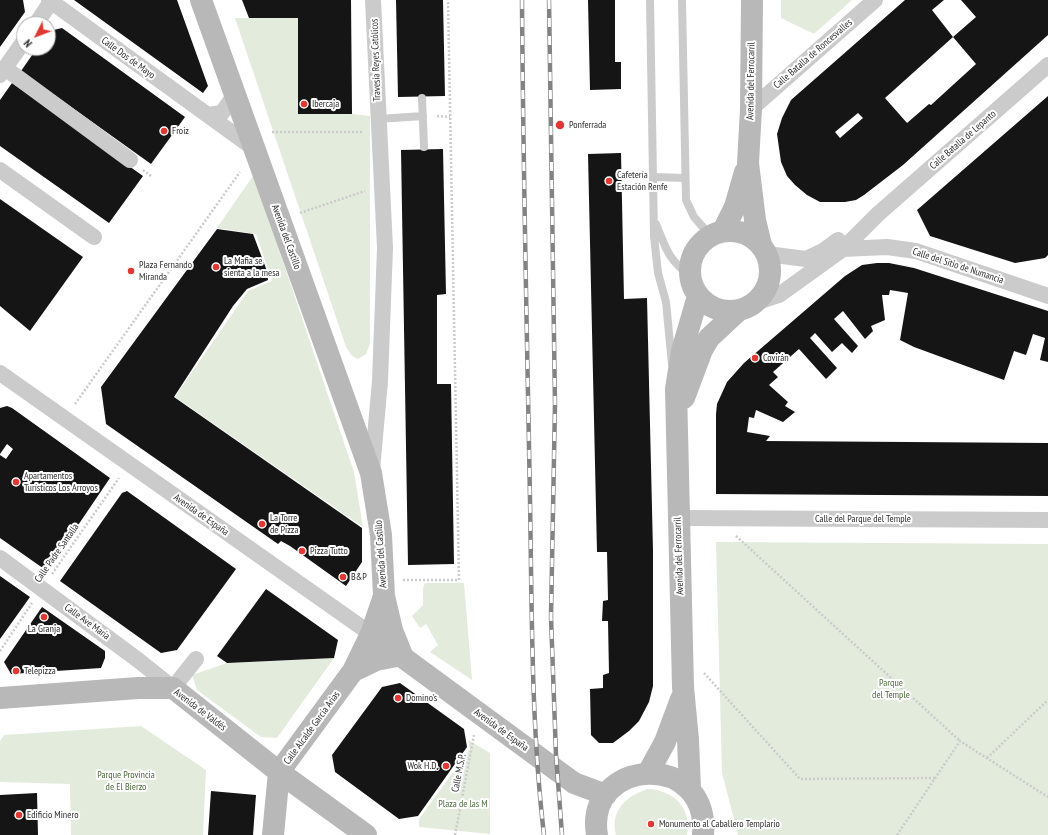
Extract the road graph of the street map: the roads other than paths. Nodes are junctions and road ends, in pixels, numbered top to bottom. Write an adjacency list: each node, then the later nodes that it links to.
1 (201, 0): 12 (street, Avenida del Castillo)
2 (373, 0): 17 (street, Travesía Reyes Católicos)
3 (650, 0): 23 (lane)
4 (682, 0): 24 (lane)
5 (752, 0): 14 (street, Avenida del Ferrocarril)
6 (875, 0): 14 (street, Calle Batalla de Roncesvalles)
7 (51, 1): 8 (street); 15 (street, Calle Dos de Mayo)
8 (41, 16)
9 (16, 53): 11 (street)
10 (1048, 65): 25 (street, Calle Batalla de Lepanto)
11 (3, 72): 20 (street)
12 (235, 94): 15 (street); 18 (street, Avenida del Castillo)
13 (422, 98): 16 (lane)
14 (752, 109): 21 (street, Avenida del Ferrocarril)
15 (208, 115): 18 (street, Calle Dos de Mayo)
16 (423, 116): 17 (lane); 19 (lane)
17 (378, 126): 38 (street, Avenida del Castillo)
18 (252, 142): 38 (street, Avenida del Castillo)
19 (424, 147)
20 (130, 160)
21 (748, 163): 27 (street, Avenida del Ferrocarril); 29 (street, Avenida del Ferrocarril)
22 (0, 170): 28 (street)
23 (654, 178): 24 (lane); 26 (lane)
24 (685, 178): 27 (lane)
25 (878, 214): 29 (street, Calle Batalla de Lepanto); 30 (street, Calle Batalla de Lepanto)
26 (654, 220): 31 (lane); 36 (lane)
27 (717, 233): 29 (street); 31 (street)
28 (94, 237)
29 (764, 249): 34 (street)
30 (843, 249): 32 (street, Calle del Sitio de Numancia); 34 (street, Calle Batalla de Lepanto)
31 (689, 275): 33 (street)
32 (1045, 291)
33 (698, 296): 34 (street); 36 (street, Avenida del Ferrocarril)
34 (747, 307): 37 (street, Avenida del Ferrocarril)
35 (3, 381): 43 (street, Avenida de España)
36 (676, 388): 37 (street, Avenida del Ferrocarril)
37 (676, 418): 39 (street, Avenida del Ferrocarril)
38 (371, 473): 42 (street, Avenida del Castillo)
39 (678, 518): 40 (street, Calle del Parque del Temple); 48 (street, Avenida del Ferrocarril)
40 (1048, 520)
41 (0, 558): 47 (street, Calle Ave María)
42 (384, 588): 43 (street, Avenida del Castillo); 44 (street)
43 (371, 634): 44 (street, Avenida de España); 46 (street, Calle Alcalde García Arias)
44 (402, 655): 46 (street, Calle Alcalde García Arias); 53 (street, Avenida de España)
45 (196, 659): 47 (street)
46 (353, 671): 50 (street, Calle Alcalde García Arias)
47 (173, 688): 49 (street, Avenida de Valdés); 50 (street, Avenida de Valdés)
48 (683, 694): 51 (street, Avenida del Ferrocarril); 52 (street, Avenida del Ferrocarril)
49 (0, 698)
50 (279, 772): 55 (street, Calle Alcalde García Arias); 56 (street, Avenida de Valdés)
51 (648, 773): 52 (street); 53 (street)
52 (690, 789): 54 (street)
53 (606, 795): 57 (street)
54 (706, 832)
55 (273, 835)
56 (366, 835)
57 (597, 835)

